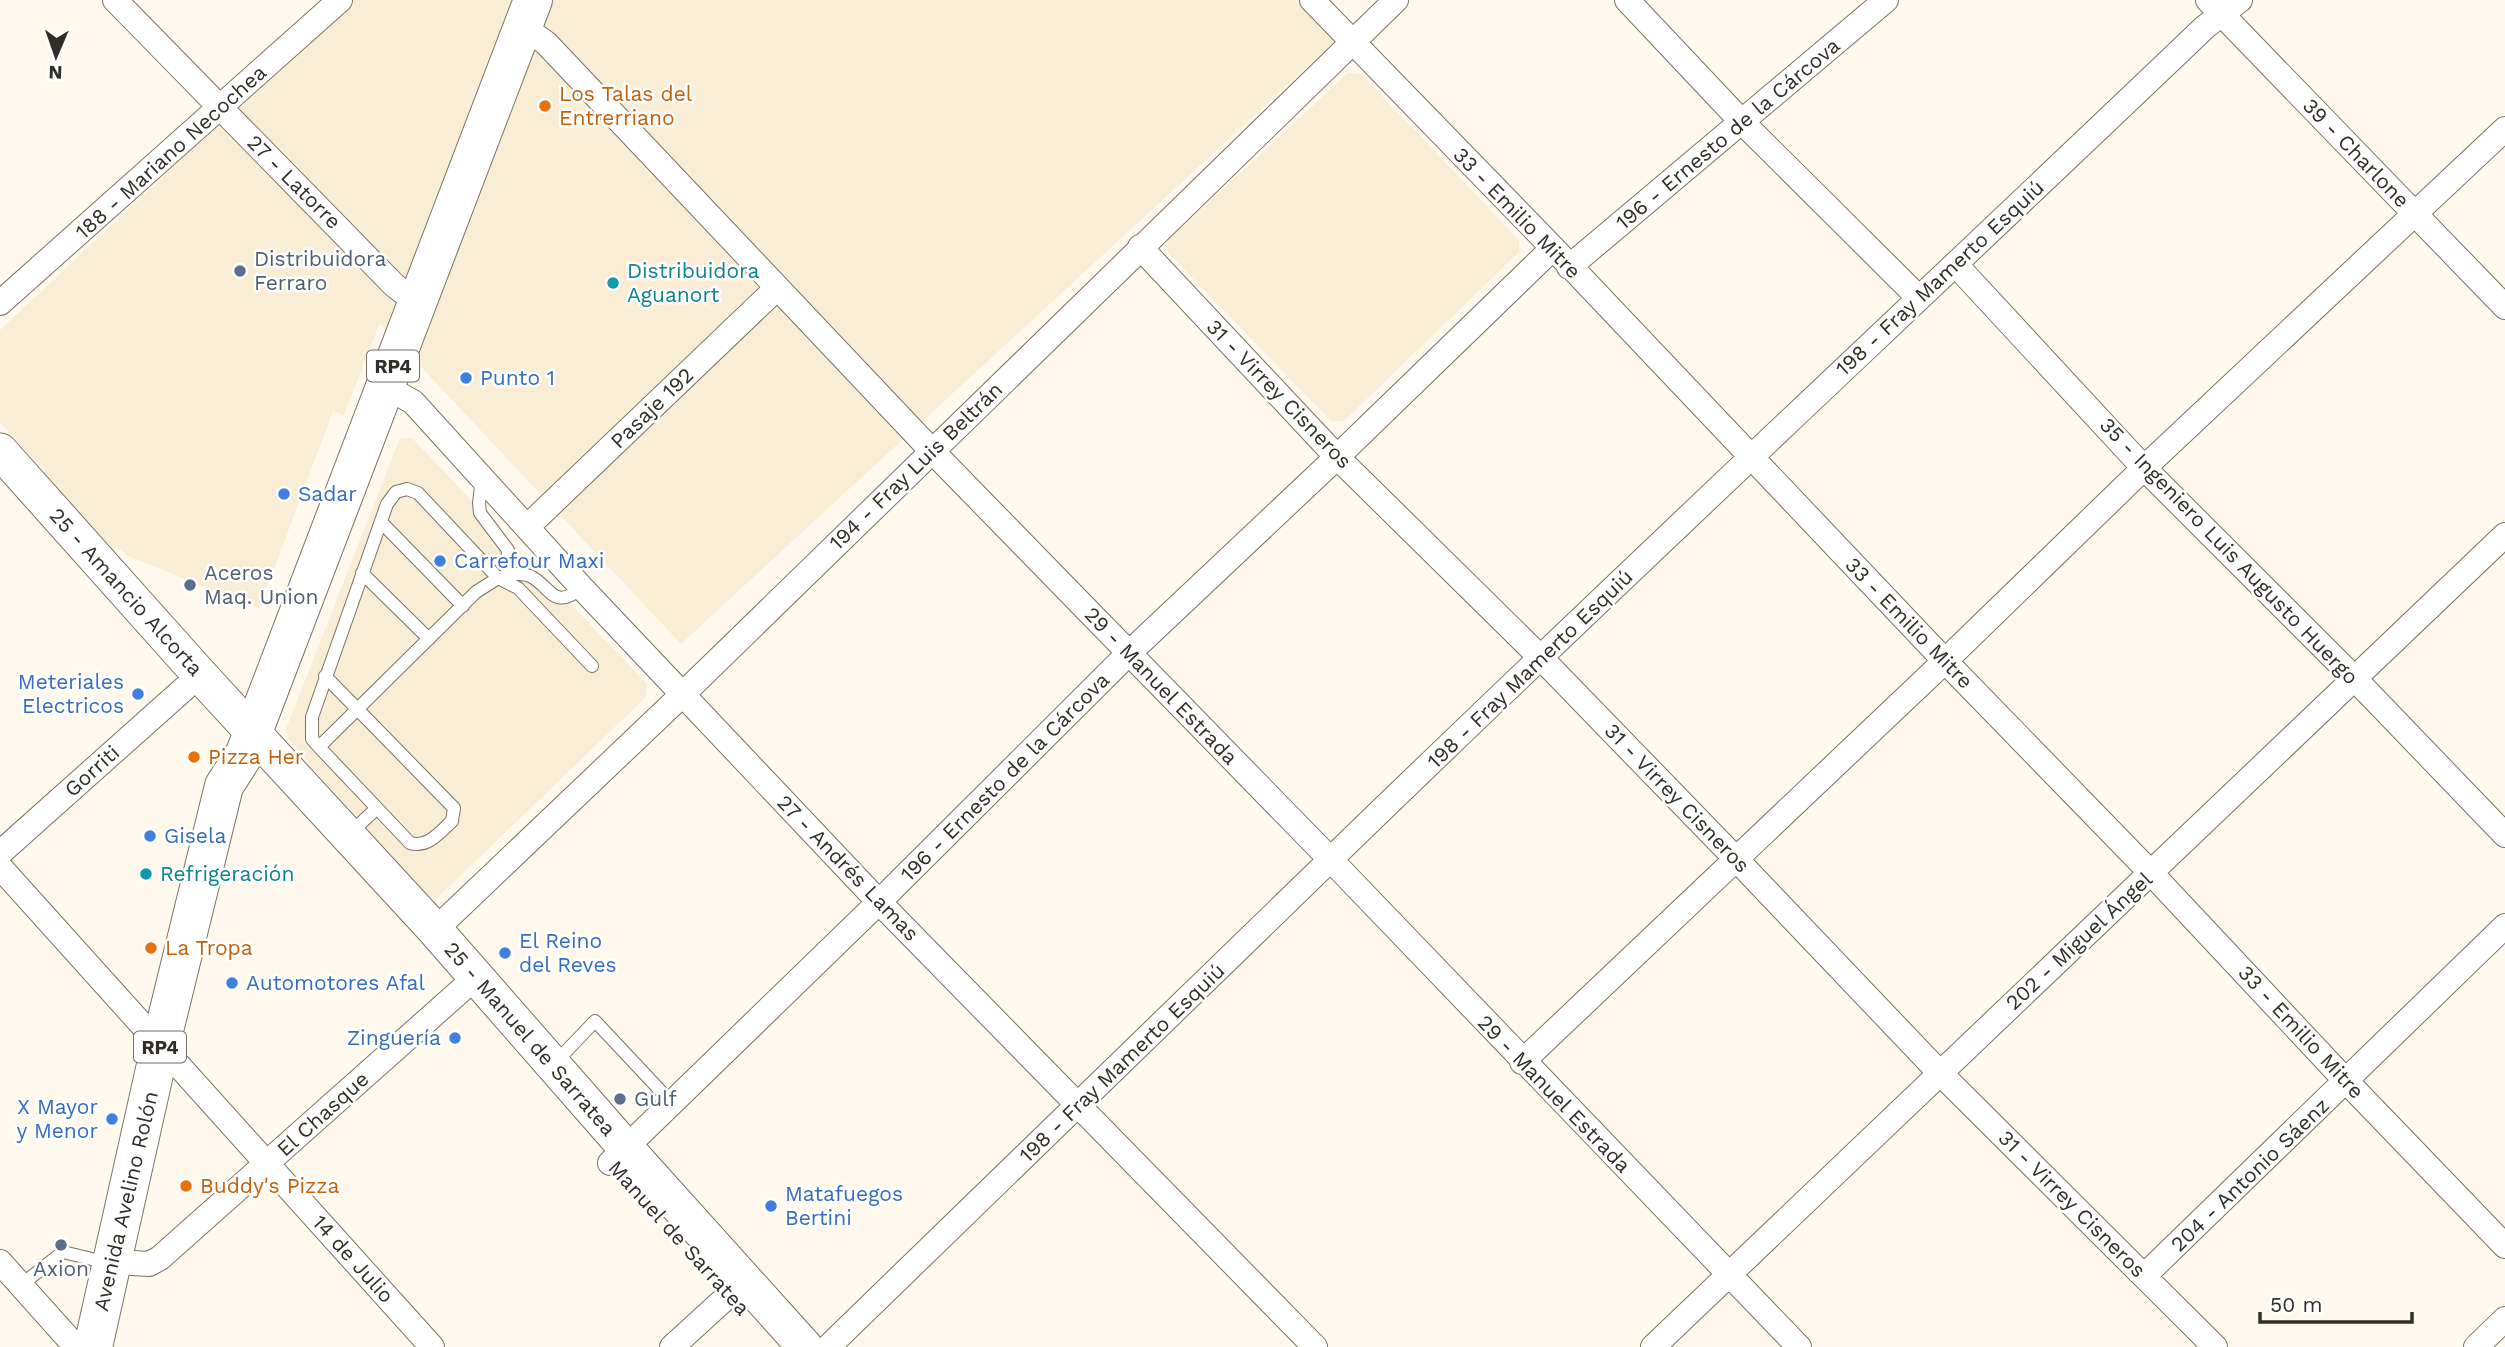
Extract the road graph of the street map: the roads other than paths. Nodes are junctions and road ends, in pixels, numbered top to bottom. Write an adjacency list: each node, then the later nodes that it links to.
1 (115, 0): 10 (street, 27 - Latorre)
2 (340, 0): 10 (street, 188 - Mariano Necochea)
3 (1312, 0): 9 (street, 33 - Emilio Mitre)
4 (1396, 0): 9 (street, 194 - Fray Luis Beltrán)
5 (1627, 0): 11 (street)
6 (1886, 0): 11 (street, 196 - Ernesto de la Cárcova)
7 (2223, 5): 13 (street, 39 - Charlone); 16 (street, 198 - Fray Mamerto Esquiú)
8 (530, 6): 18 (street, 29 - Manuel Estrada); 20 (main road, RP4)
9 (1352, 41): 14 (street, 194 - Fray Luis Beltrán); 15 (street, 33 - Emilio Mitre)
10 (221, 109): 20 (street, 27 - Latorre); 21 (street, 188 - Mariano Necochea)
11 (1742, 122): 17 (street, 196 - Ernesto de la Cárcova); 19 (street)
12 (2505, 129): 13 (street)
13 (2416, 215): 22 (street, 39 - Charlone); 28 (street)
14 (1140, 247): 25 (street, 194 - Fray Luis Beltrán); 27 (street, 31 - Virrey Cisneros)
15 (1553, 248): 17 (street, 33 - Emilio Mitre); 27 (street, 196 - Ernesto de la Cárcova)
16 (1956, 265): 19 (street, 198 - Fray Mamerto Esquiú); 28 (street, 35 - Ingeniero Luis Augusto Huergo)
17 (1569, 267): 26 (street, 33 - Emilio Mitre)
18 (776, 288): 25 (street, 29 - Manuel Estrada); 32 (street, Pasaje 192)
19 (1918, 297): 26 (street, 198 - Fray Mamerto Esquiú)
20 (416, 302): 23 (main road, RP4)
21 (0, 303)
22 (2505, 307)
23 (386, 387): 29 (street, 27 - Andrés Lamas); 48 (main road, RP4)
24 (0, 451): 48 (main road, 25 - Amancio Alcorta)
25 (932, 452): 39 (street, 29 - Manuel Estrada); 46 (street, 194 - Fray Luis Beltrán)
26 (1751, 456): 40 (street, 198 - Fray Mamerto Esquiú); 41 (street, 33 - Emilio Mitre)
27 (1337, 457): 39 (street, 196 - Ernesto de la Cárcova); 40 (street, 31 - Virrey Cisneros)
28 (2144, 468): 41 (street); 44 (street, 35 - Ingeniero Luis Augusto Huergo)
29 (482, 478): 32 (street, 27 - Andrés Lamas); 35 (lane)
30 (0, 481): 45 (main road)
31 (381, 522): 34 (lane); 35 (lane); 37 (lane)
32 (527, 527): 36 (street, 27 - Andrés Lamas)
33 (2505, 534): 44 (street, 202 - Miguel Ángel)
34 (362, 573): 38 (lane); 43 (lane)
35 (502, 576): 36 (lane); 37 (lane); 42 (lane)
36 (582, 588): 46 (street, 27 - Andrés Lamas)
37 (463, 606): 38 (lane)
38 (429, 639): 47 (lane)
39 (1128, 654): 54 (street, 29 - Manuel Estrada); 58 (street, 196 - Ernesto de la Cárcova)
40 (1541, 658): 54 (street, 198 - Fray Mamerto Esquiú); 55 (street, 31 - Virrey Cisneros)
41 (1945, 662): 55 (street); 57 (street, 33 - Emilio Mitre)
42 (592, 666)
43 (326, 676): 47 (lane); 49 (lane)
44 (2354, 678): 52 (street, 35 - Ingeniero Luis Augusto Huergo); 57 (street, 202 - Miguel Ángel)
45 (185, 688): 48 (main road); 53 (street, Gorriti)
46 (683, 694): 58 (street, 27 - Andrés Lamas); 60 (street, 194 - Fray Luis Beltrán)
47 (359, 709): 49 (lane); 50 (lane)
48 (248, 742): 51 (main road, 25 - Manuel de Sarratea); 61 (main road, Manuel de Sarratea); 62 (main road, Avenida Avelino Rolón / RP4)
49 (319, 747): 50 (lane)
50 (376, 809): 51 (lane)
51 (348, 835): 60 (main road, 25 - Manuel de Sarratea)
52 (2505, 835)
53 (0, 853)
54 (1330, 859): 63 (street, 29 - Manuel Estrada); 68 (street, 198 - Fray Mamerto Esquiú)
55 (1736, 859): 63 (street); 65 (street, 31 - Virrey Cisneros)
56 (0, 867): 62 (street, 14 de Julio)
57 (2152, 874): 65 (street, 202 - Miguel Ángel); 66 (street, 33 - Emilio Mitre)
58 (879, 902): 67 (street, 196 - Ernesto de la Cárcova); 68 (street, 27 - Andrés Lamas)
59 (2505, 926): 66 (street, 204 - Antonio Sáenz)
60 (435, 930): 61 (main road, 25 - Manuel de Sarratea)
61 (467, 984): 64 (main road, 25 - Manuel de Sarratea); 69 (main road, Manuel de Sarratea); 70 (street, El Chasque)
62 (170, 1057): 70 (street, 14 de Julio); 73 (main road, Avenida Avelino Rolón / RP4)
63 (1522, 1062): 74 (street, 29 - Manuel Estrada)
64 (553, 1065): 67 (lane); 69 (main road, 25 - Manuel de Sarratea)
65 (1939, 1072): 74 (street, 202 - Miguel Ángel); 75 (street, 31 - Virrey Cisneros)
66 (2346, 1082): 71 (street, 33 - Emilio Mitre); 75 (street, 204 - Antonio Sáenz)
67 (671, 1102): 69 (street, 196 - Ernesto de la Cárcova)
68 (1079, 1106): 85 (street, 198 - Fray Mamerto Esquiú); 86 (street, 27 - Andrés Lamas)
69 (618, 1155): 77 (main road, Manuel de Sarratea); 84 (main road, 25 - Manuel de Sarratea)
70 (267, 1164): 73 (street, El Chasque); 81 (street, 14 de Julio)
71 (2505, 1246)
72 (0, 1262): 76 (street)
73 (122, 1264): 76 (lane); 79 (main road, Avenida Avelino Rolón / RP4); 80 (main road, Avenida Avelino Rolón / RP4)
74 (1729, 1275): 87 (street, 202 - Miguel Ángel); 88 (street, 29 - Manuel Estrada)
75 (2144, 1276): 89 (street, 31 - Virrey Cisneros)
76 (21, 1285): 79 (street)
77 (730, 1294): 82 (street); 83 (main road, Manuel de Sarratea)
78 (2505, 1319): 90 (street)
79 (75, 1345)
80 (113, 1347)
81 (432, 1347)
82 (672, 1347)
83 (778, 1347)
84 (806, 1347)
85 (828, 1347)
86 (1315, 1347)
87 (1653, 1347)
88 (1799, 1347)
89 (2215, 1347)
90 (2476, 1347)

